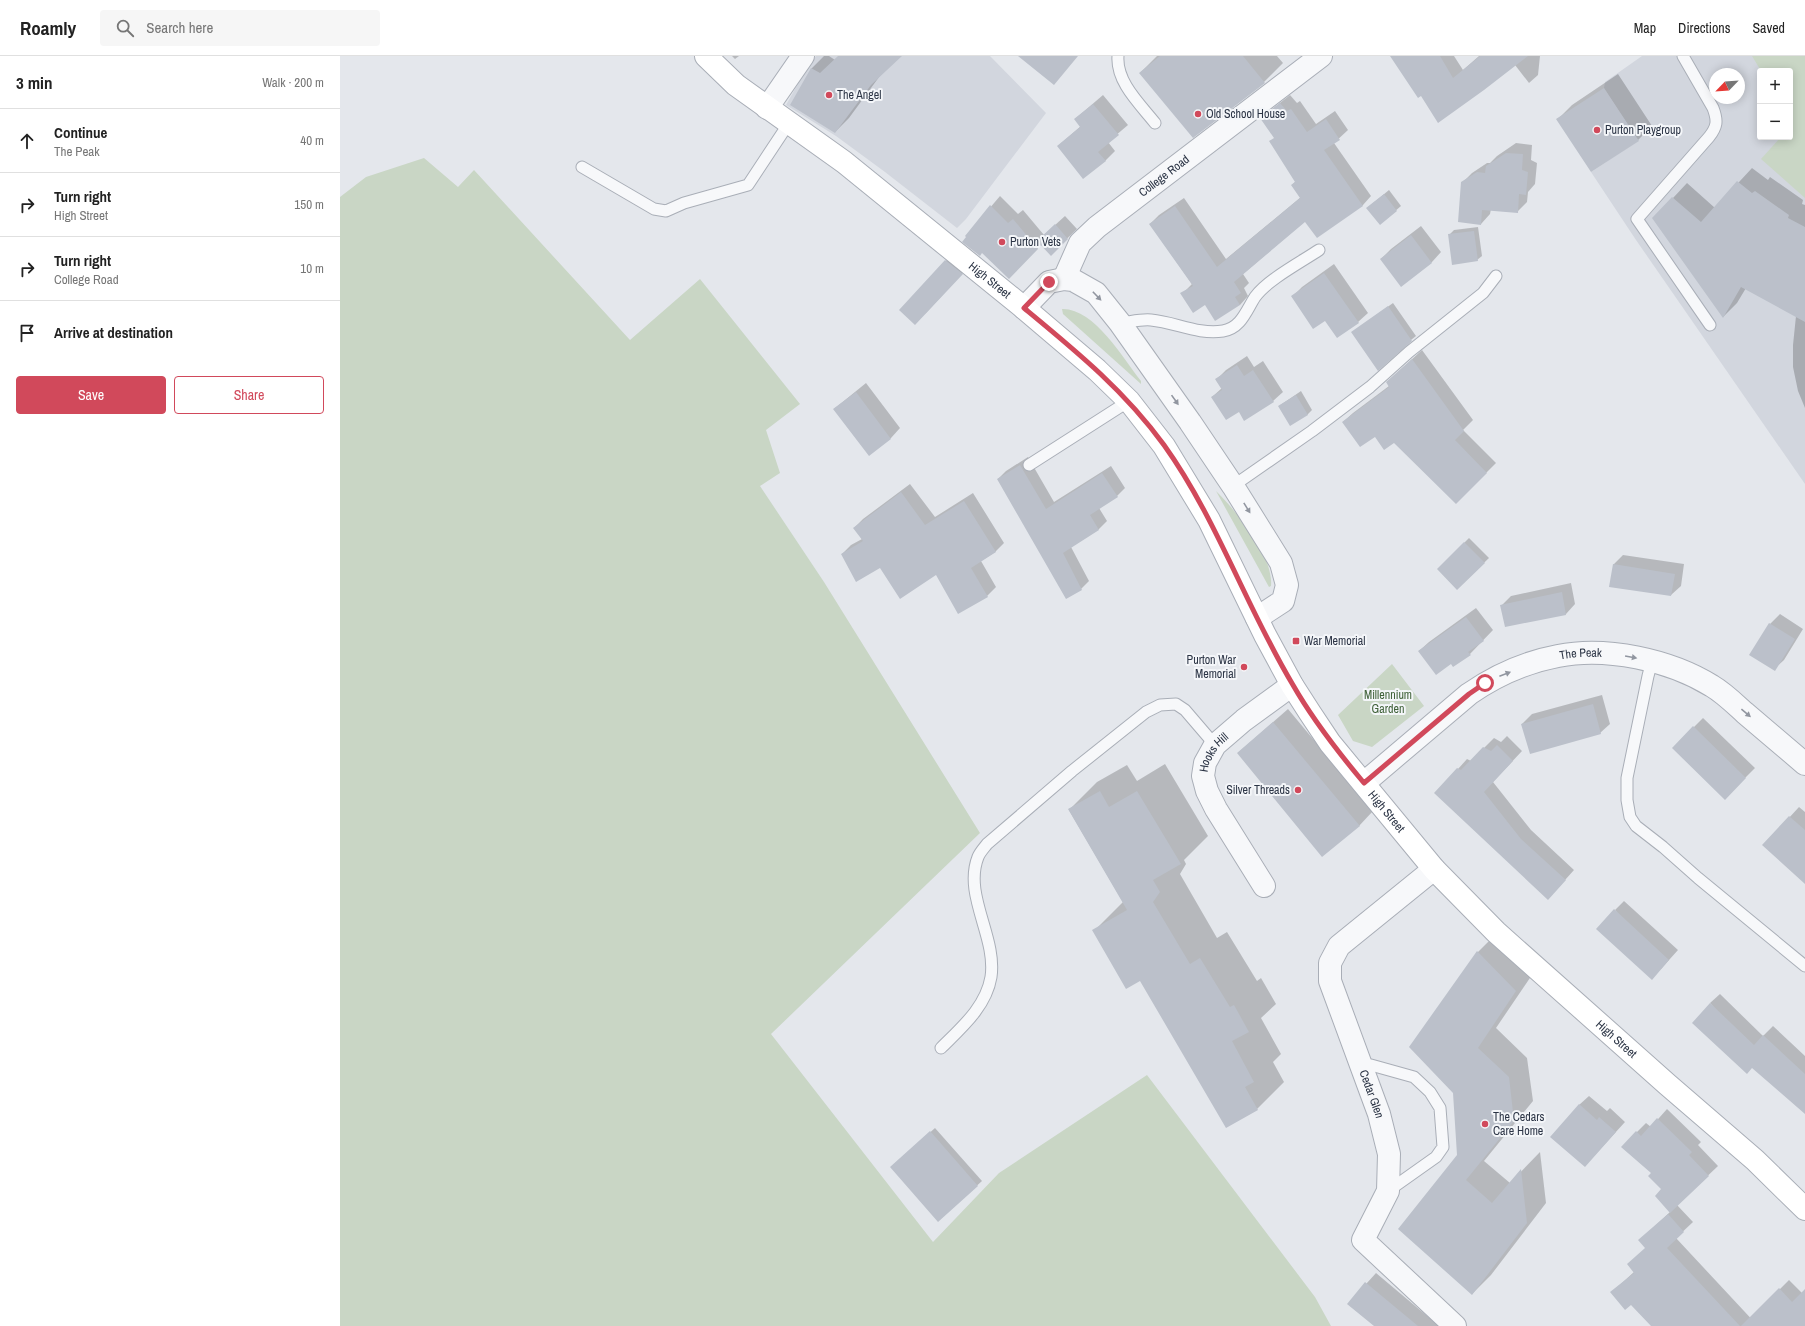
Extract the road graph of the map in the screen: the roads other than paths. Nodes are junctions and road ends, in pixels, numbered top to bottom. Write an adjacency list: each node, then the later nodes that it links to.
1 (706, 56): 6 (street, High Street)
2 (803, 56): 6 (street)
3 (1118, 56): 8 (lane)
4 (1684, 56): 15 (lane)
5 (1310, 59): 12 (street, College Road)
6 (767, 108): 7 (street, High Street)
7 (789, 123): 9 (lane); 13 (street, High Street)
8 (1155, 123)
9 (582, 167)
10 (1319, 250): 14 (lane)
11 (1496, 276): 18 (lane)
12 (1064, 278): 13 (street); 14 (street, one-way to 14)
13 (1024, 308): 16 (street, High Street)
14 (1120, 323): 18 (street, one-way to 18)
15 (1710, 325)
16 (1129, 401): 17 (lane); 19 (street, High Street)
17 (1029, 465)
18 (1233, 486): 19 (street, one-way to 19)
19 (1257, 618): 21 (street, High Street)
20 (1652, 661): 23 (street, The Peak, one-way to 23); 24 (street, The Peak, one-way to 20); 27 (lane)
21 (1292, 685): 22 (street, Hooks Hill); 24 (street, High Street)
22 (1215, 745): 26 (street, Hooks Hill); 28 (lane)
23 (1805, 764)
24 (1364, 783): 25 (street, High Street)
25 (1434, 869): 29 (street, Cedar Glen); 31 (street, High Street)
26 (1264, 886)
27 (1805, 966)
28 (941, 1048)
29 (1361, 1065): 30 (street, Cedar Glen); 30 (lane)
30 (1388, 1191): 32 (street, Cedar Glen)
31 (1805, 1209)
32 (1455, 1326)

